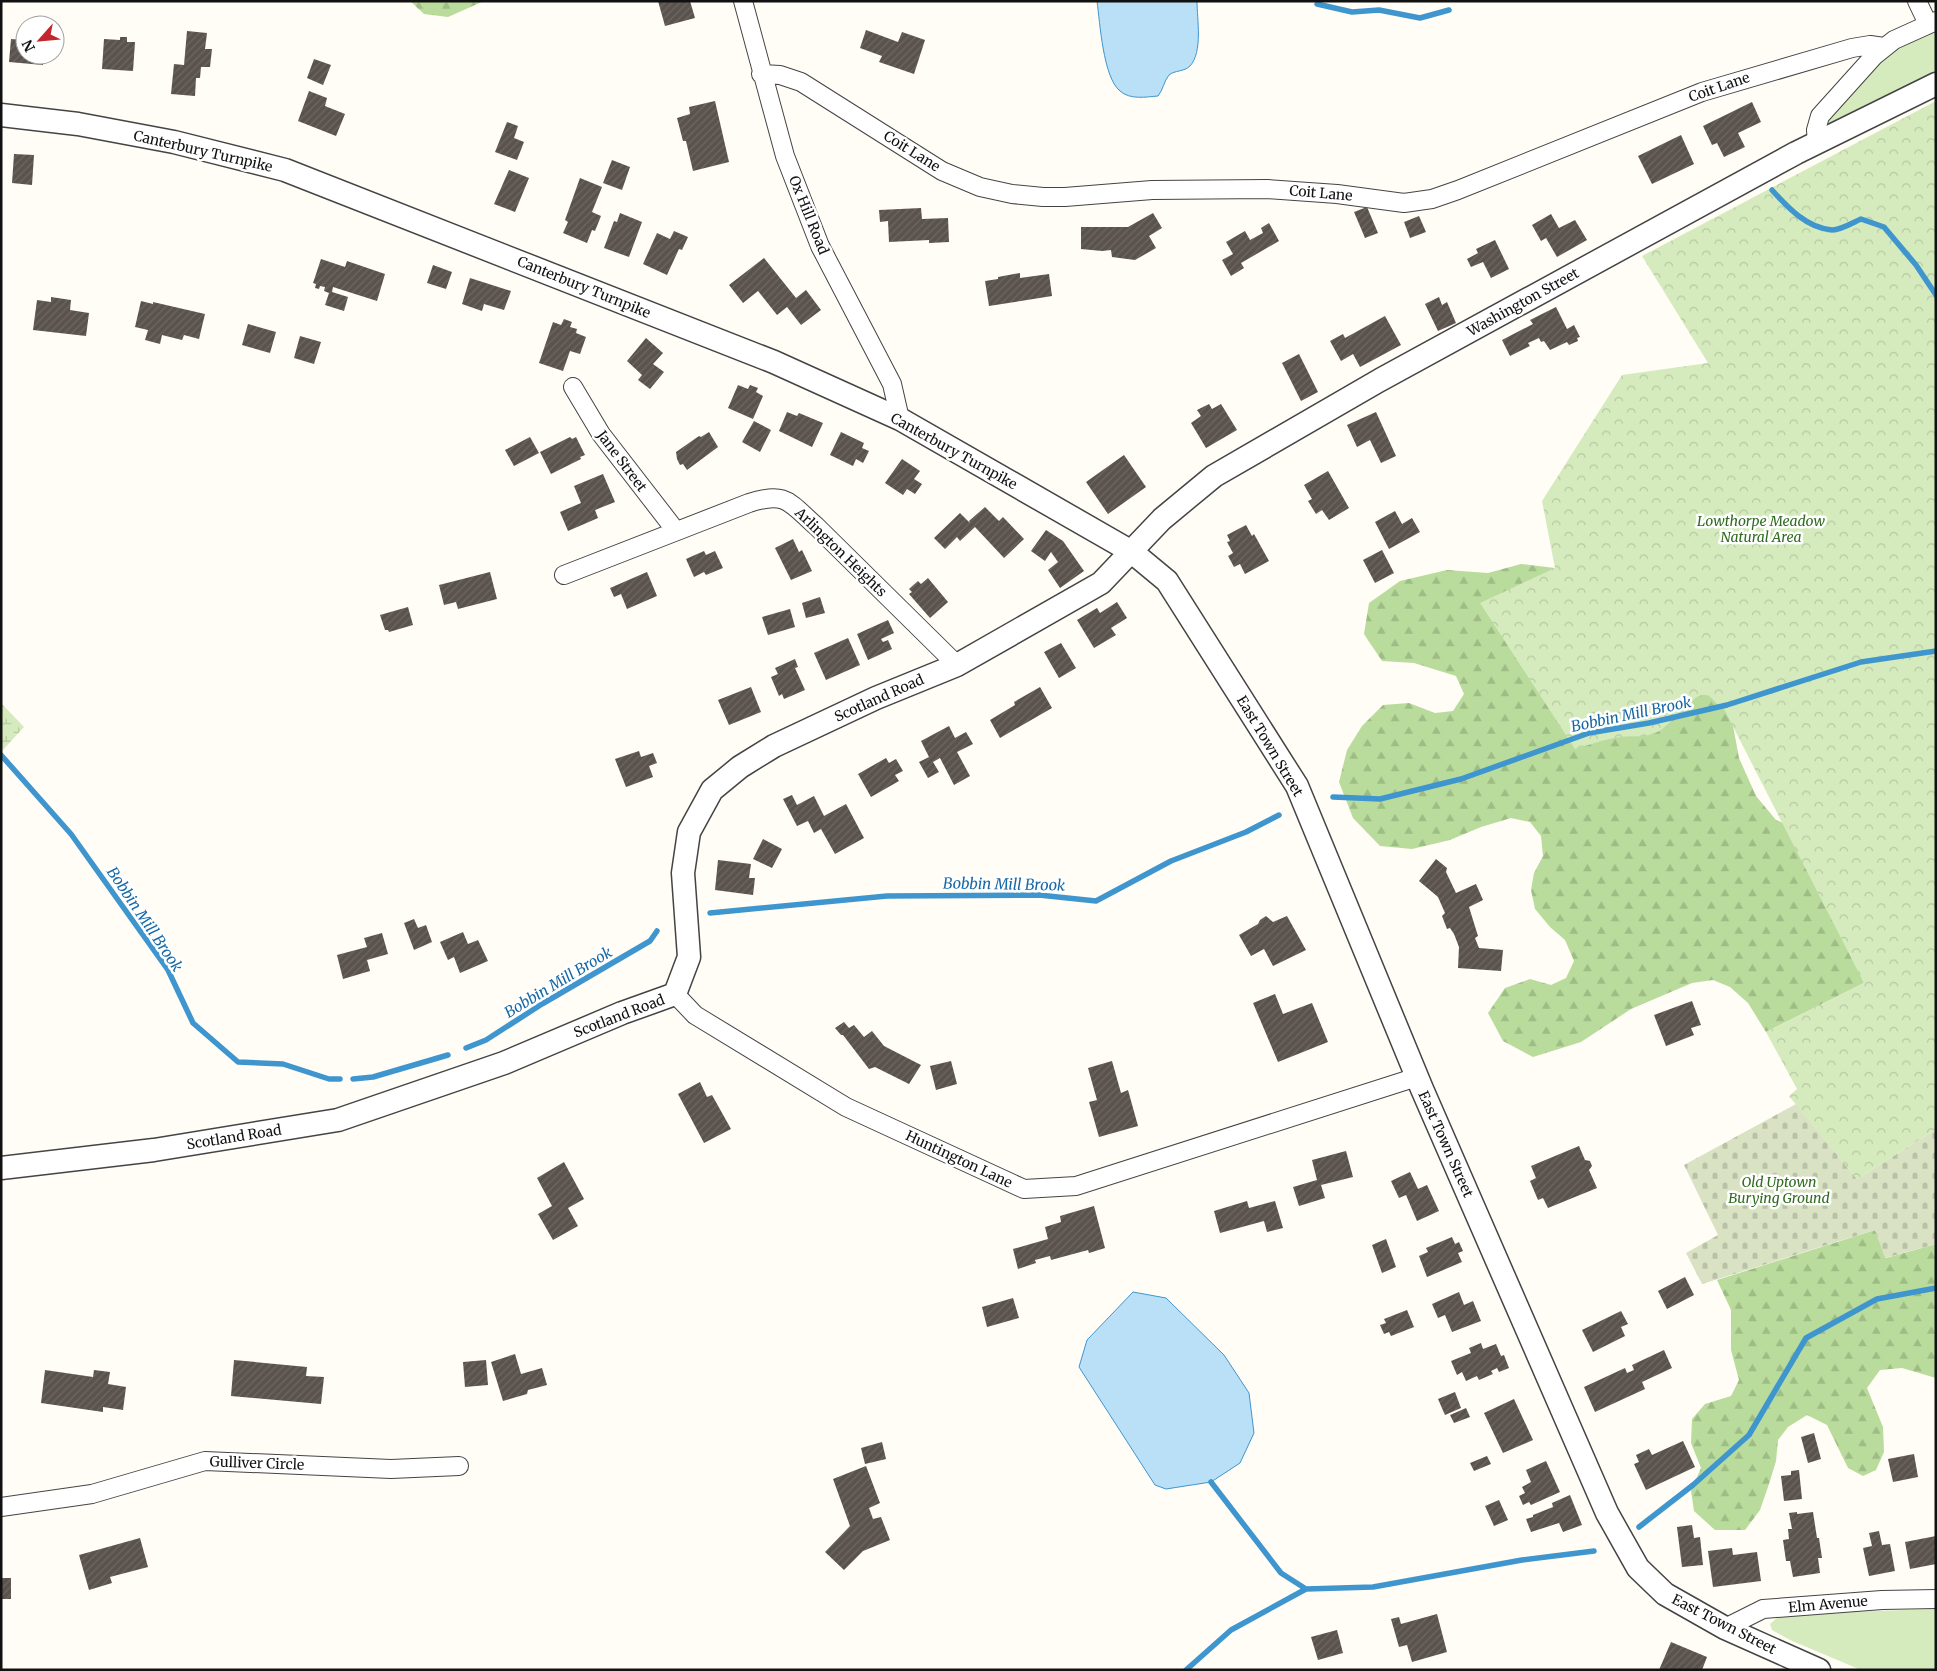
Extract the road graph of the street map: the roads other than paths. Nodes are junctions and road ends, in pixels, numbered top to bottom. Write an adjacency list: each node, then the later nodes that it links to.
1 (743, 1): 5 (street, Ox Hill Road)
2 (1917, 1): 3 (street)
3 (1932, 22): 4 (street)
4 (1884, 47): 5 (street, Coit Lane); 8 (street)
5 (761, 74): 10 (street, Ox Hill Road)
6 (1936, 84): 8 (street, Washington Street)
7 (1, 115): 10 (street, Canterbury Turnpike)
8 (1817, 143): 12 (street, Washington Street)
9 (573, 387): 11 (street, Jane Street)
10 (900, 419): 12 (street, Canterbury Turnpike)
11 (676, 531): 13 (street, Arlington Heights); 14 (street, Arlington Heights)
12 (1132, 552): 14 (street, Scotland Road); 16 (street, East Town Street)
13 (564, 575)
14 (957, 664): 15 (street, Scotland Road)
15 (674, 994): 16 (street, Huntington Lane); 17 (street, Scotland Road)
16 (1416, 1077): 21 (street, East Town Street)
17 (1, 1168)
18 (458, 1466): 19 (street, Gulliver Circle)
19 (1, 1507)
20 (1936, 1599): 21 (street, Elm Avenue)
21 (1725, 1628): 22 (street, East Town Street)
22 (1819, 1670)

